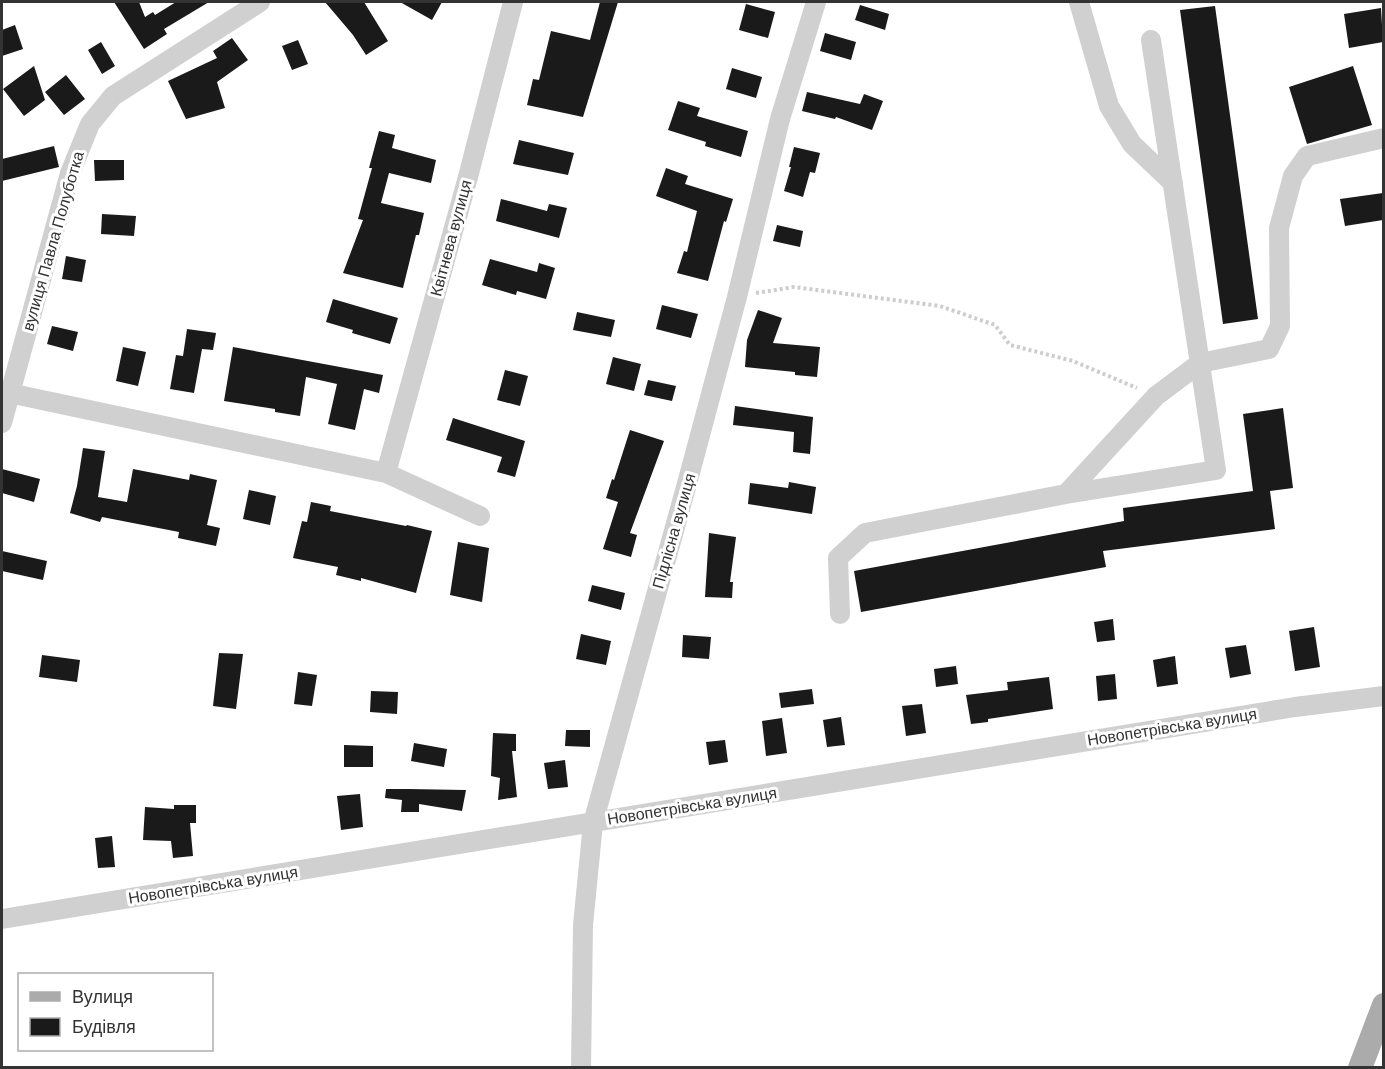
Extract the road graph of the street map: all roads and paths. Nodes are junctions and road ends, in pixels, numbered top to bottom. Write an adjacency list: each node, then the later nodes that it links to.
1 (260, 2): 10 (street, вулиця Павла Полуботка)
2 (513, 2): 13 (street, Квітнева вулиця)
3 (816, 2): 8 (street, Підлісна вулиця)
4 (1079, 2): 7 (street)
5 (1151, 40): 7 (street)
6 (1383, 138): 9 (street)
7 (1173, 183): 9 (street)
8 (737, 297): 11 (path); 18 (street, Підлісна вулиця)
9 (1200, 363): 11 (street); 14 (street)
10 (9, 393): 12 (street, вулиця Павла Полуботка); 13 (street)
11 (1156, 396): 14 (street)
12 (2, 423)
13 (386, 473): 15 (street)
14 (1066, 494): 16 (street)
15 (480, 516)
16 (840, 614)
17 (1383, 696): 18 (street, Новопетрівська вулиця)
18 (592, 823): 19 (street, Новопетрівська вулиця); 21 (street, Підлісна вулиця)
19 (2, 919)
20 (1383, 1005): 22 (main road)
21 (581, 1068)
22 (1360, 1068)

